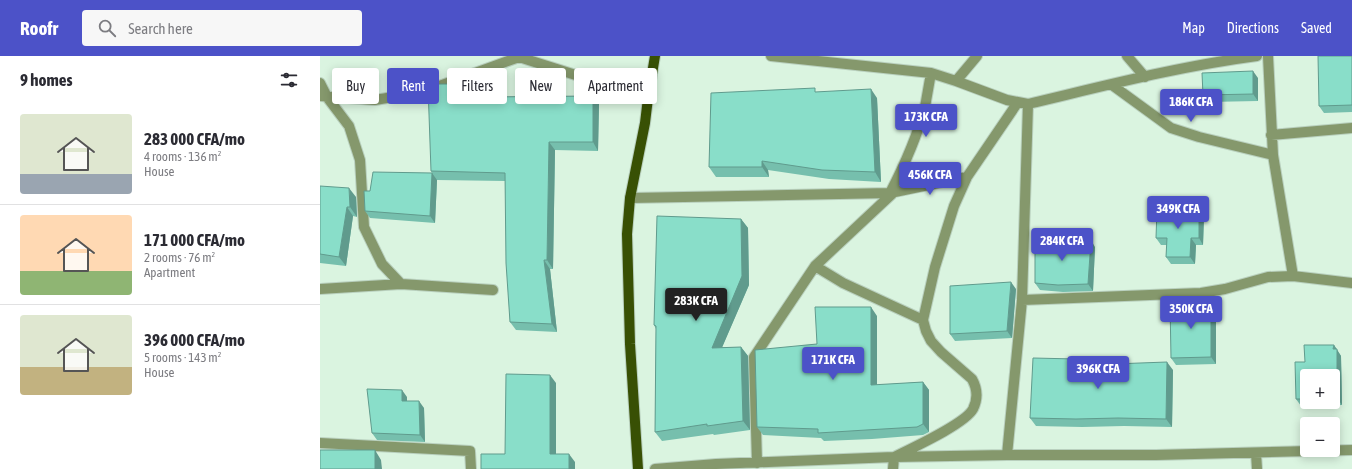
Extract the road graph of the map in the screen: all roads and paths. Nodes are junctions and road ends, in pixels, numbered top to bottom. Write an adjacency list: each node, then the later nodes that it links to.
1 (518, 56): 11 (street); 16 (street)
2 (655, 56): 9 (main road)
3 (771, 56): 10 (street)
4 (977, 56): 13 (street)
5 (1127, 56): 12 (street)
6 (1257, 56): 8 (street)
7 (1268, 56): 20 (street)
8 (1218, 59): 12 (street)
9 (653, 68)
10 (931, 73): 13 (street); 23 (street)
11 (574, 74)
12 (1145, 77): 15 (street)
13 (956, 81): 17 (street)
14 (320, 83): 16 (street)
15 (1112, 85): 17 (street); 21 (street)
16 (323, 97): 28 (street)
17 (1023, 103): 22 (street); 31 (street)
18 (647, 104): 24 (main road)
19 (1352, 128): 20 (street)
20 (1271, 135): 21 (street)
21 (1273, 155): 26 (street)
22 (967, 177): 23 (street); 32 (street)
23 (892, 192): 24 (street); 25 (street)
24 (630, 198): 40 (main road)
25 (816, 266): 32 (street); 38 (street)
26 (1293, 276): 27 (street); 31 (street)
27 (1352, 283)
28 (401, 284): 29 (street); 30 (street)
29 (320, 289)
30 (493, 290)
31 (1022, 300): 36 (street)
32 (923, 320): 37 (street)
33 (320, 443): 39 (street)
34 (1352, 450): 35 (street)
35 (1256, 452): 36 (street); 43 (street)
36 (1007, 455): 37 (street)
37 (894, 457): 38 (street); 42 (street)
38 (756, 463): 41 (street)
39 (471, 469)
40 (638, 469)
41 (655, 469)
42 (893, 469)
43 (1257, 469)

